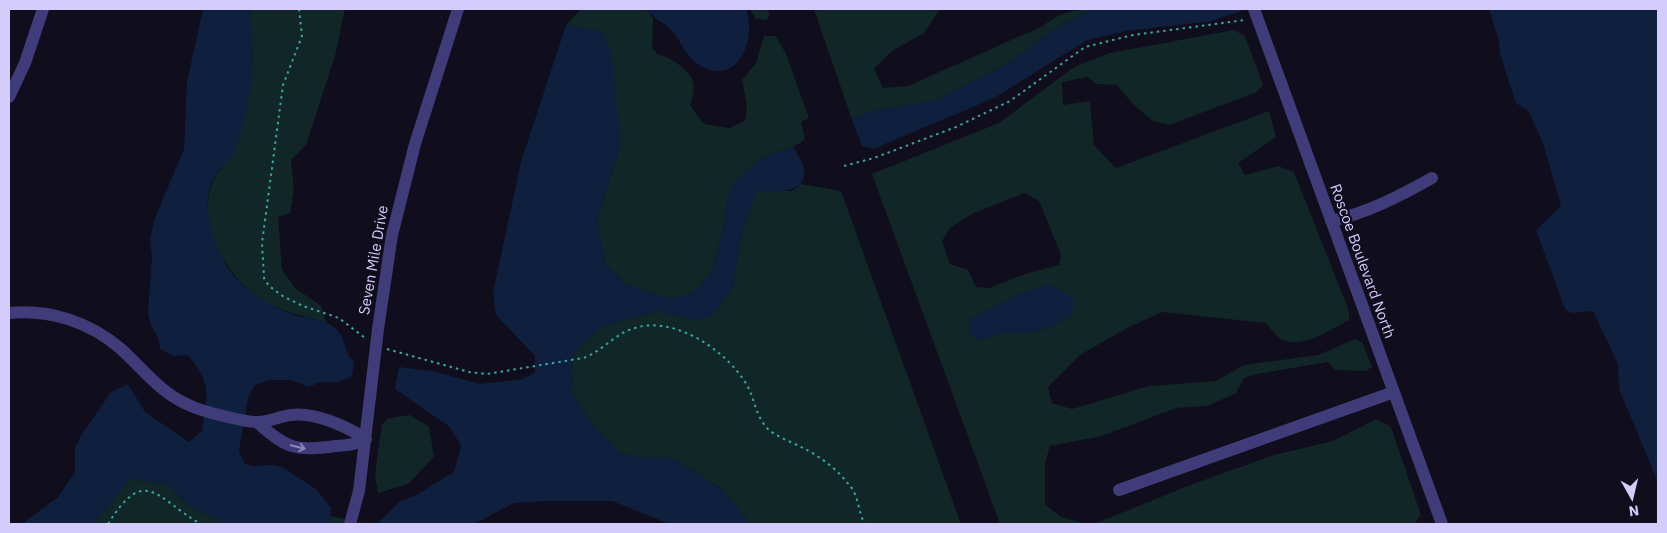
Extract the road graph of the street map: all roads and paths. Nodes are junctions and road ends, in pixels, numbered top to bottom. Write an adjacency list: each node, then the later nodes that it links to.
1 (43, 9): 5 (street)
2 (299, 9): 10 (path)
3 (458, 9): 10 (street, Seven Mile Drive)
4 (1255, 13): 6 (path); 8 (street, Roscoe Boulevard North)
5 (9, 97)
6 (844, 166)
7 (1432, 178): 8 (street)
8 (1332, 221): 11 (street, Roscoe Boulevard North)
9 (9, 313): 12 (street)
10 (376, 346): 13 (street, Seven Mile Drive); 18 (path)
11 (1394, 392): 14 (street); 19 (street, Roscoe Boulevard North)
12 (258, 422): 13 (street); 13 (street, one-way to 13)
13 (366, 439): 17 (street, Seven Mile Drive)
14 (1119, 490)
15 (108, 524): 16 (path)
16 (201, 524)
17 (350, 524)
18 (866, 524)
19 (1442, 524)

